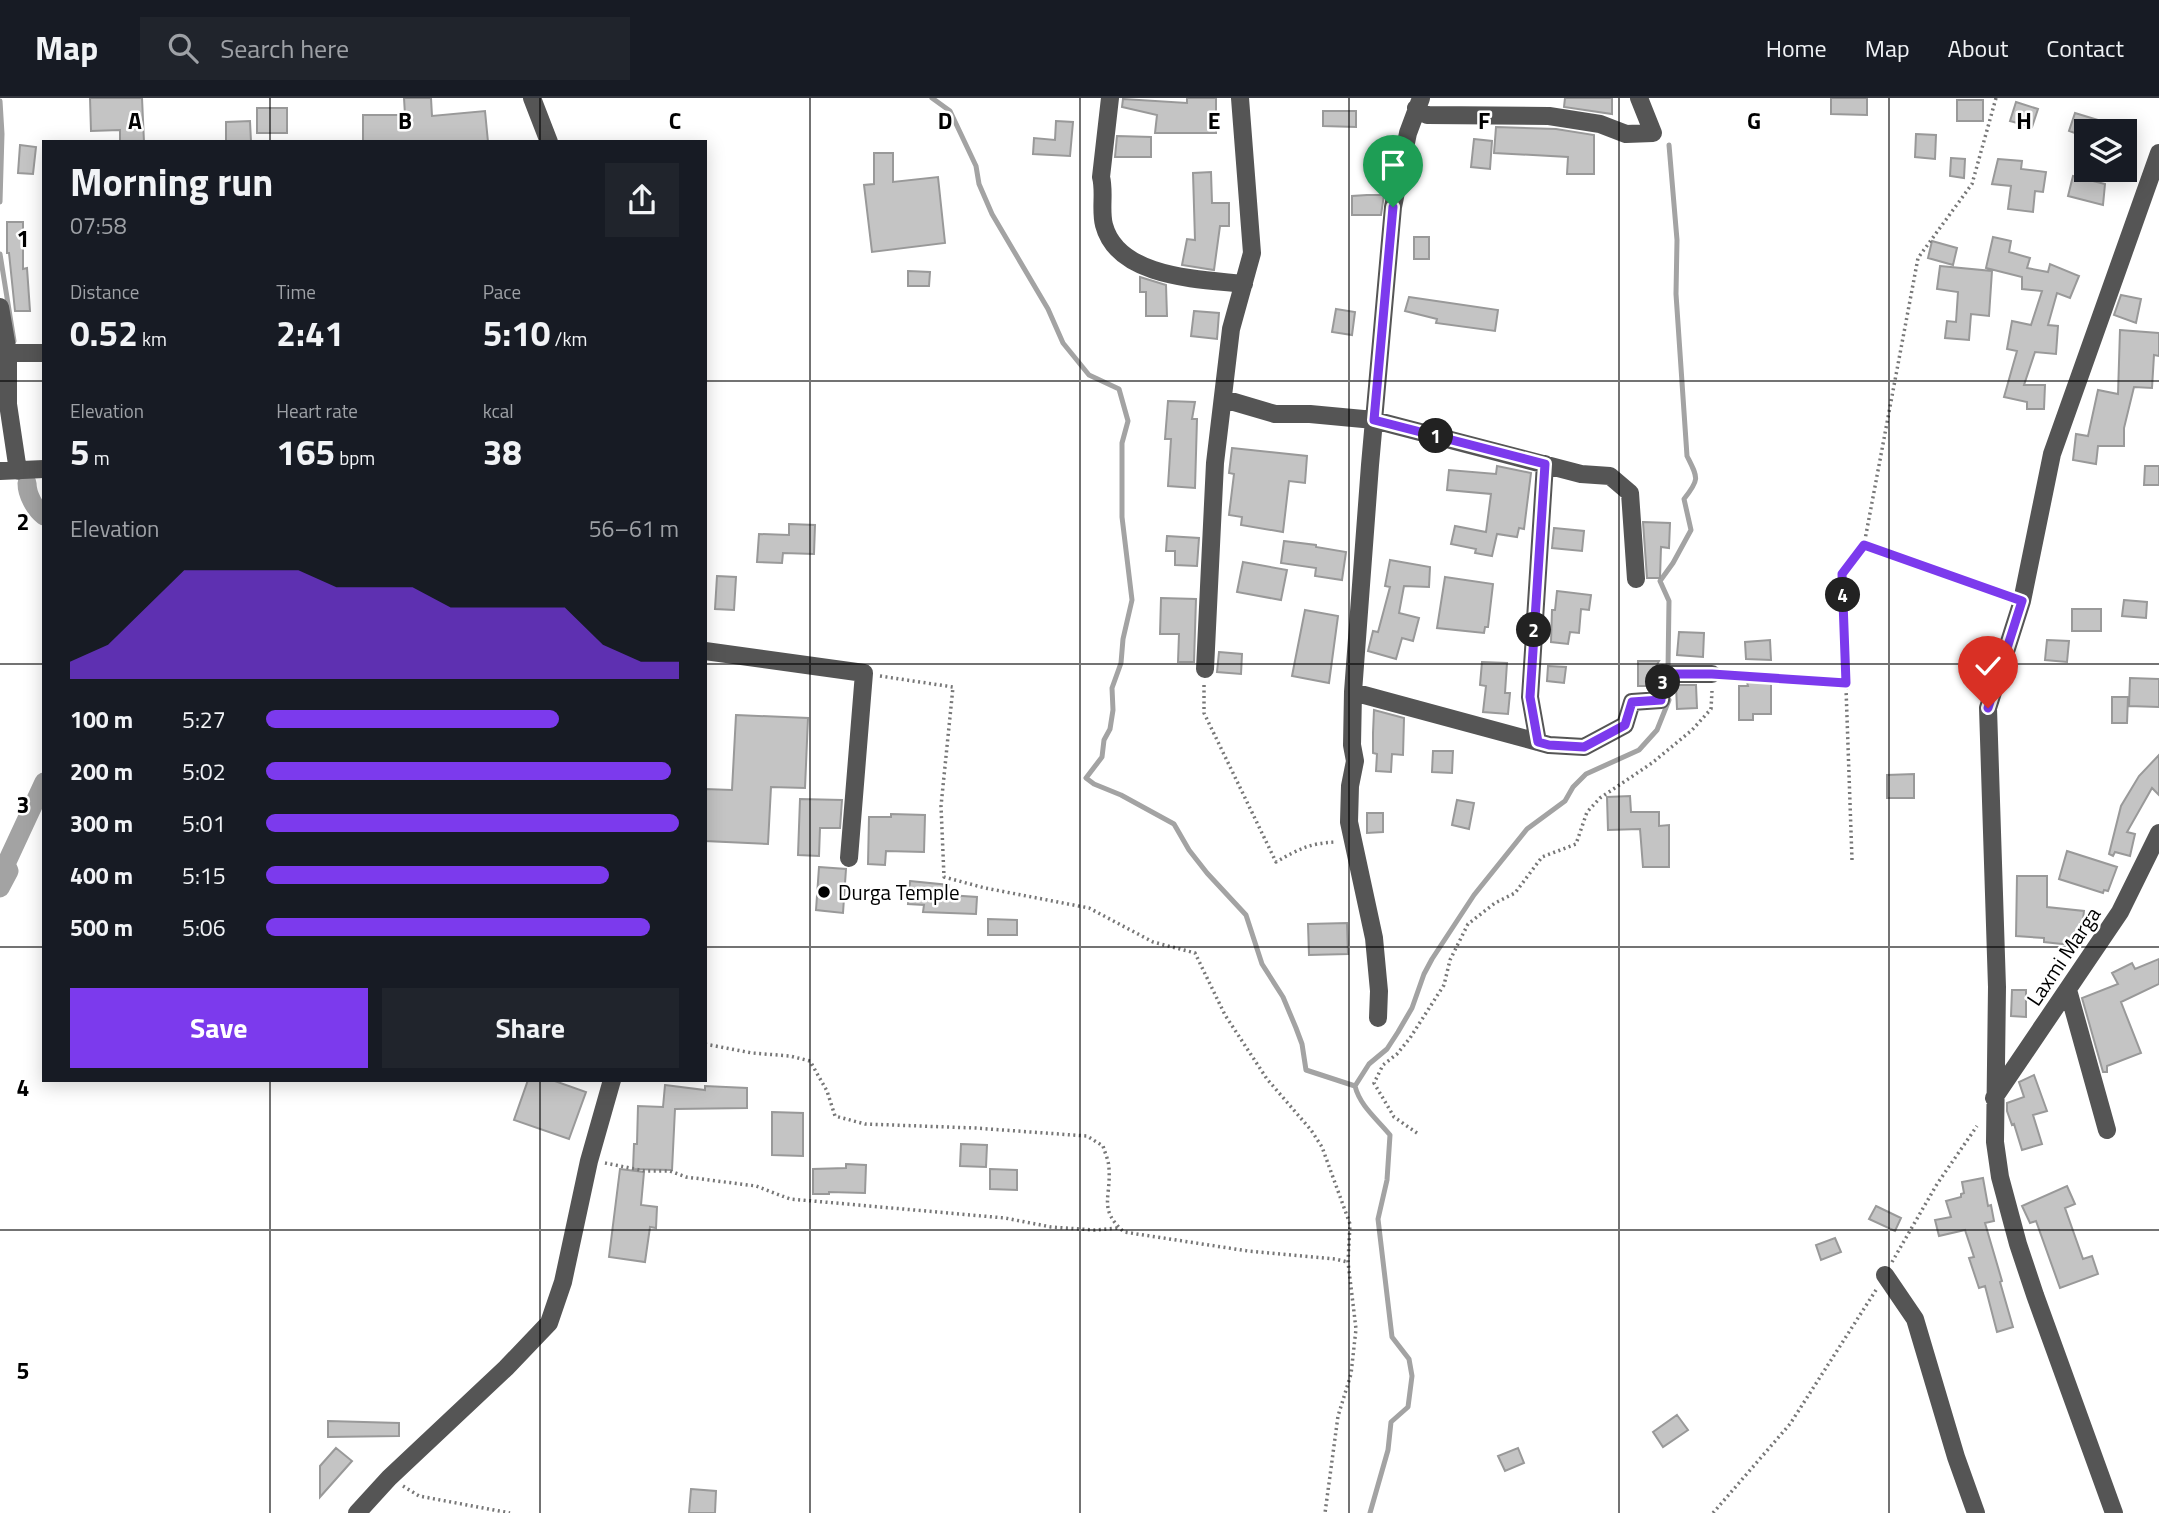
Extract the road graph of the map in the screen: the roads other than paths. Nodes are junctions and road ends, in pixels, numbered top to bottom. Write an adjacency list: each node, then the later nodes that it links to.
1 (532, 98): 6 (street)
2 (1110, 98): 8 (street)
3 (1240, 98): 8 (street)
4 (1639, 98): 5 (street)
5 (1419, 103): 14 (street)
6 (548, 140)
7 (2159, 153): 29 (street)
8 (1244, 284): 13 (street)
9 (0, 307): 10 (street)
10 (8, 353): 11 (street); 12 (street)
11 (42, 353)
12 (4, 371): 17 (street)
13 (1224, 399): 14 (street); 20 (street)
14 (1374, 420): 15 (street); 22 (street)
15 (1545, 464): 18 (street); 23 (street)
16 (42, 470): 17 (street)
17 (9, 471)
18 (1636, 579)
19 (707, 651): 25 (street)
20 (1205, 669)
21 (1712, 674): 23 (street)
22 (1353, 692): 23 (street); 27 (street)
23 (1538, 742)
24 (2159, 834): 26 (street, Laxmi Marga)
25 (849, 858)
26 (2068, 990): 29 (street, Laxmi Marga); 30 (street)
27 (1378, 1018)
28 (611, 1082): 32 (street)
29 (1994, 1098): 34 (street)
30 (2107, 1130)
31 (1885, 1275): 33 (street)
32 (357, 1513)
33 (1976, 1513)
34 (2114, 1513)

